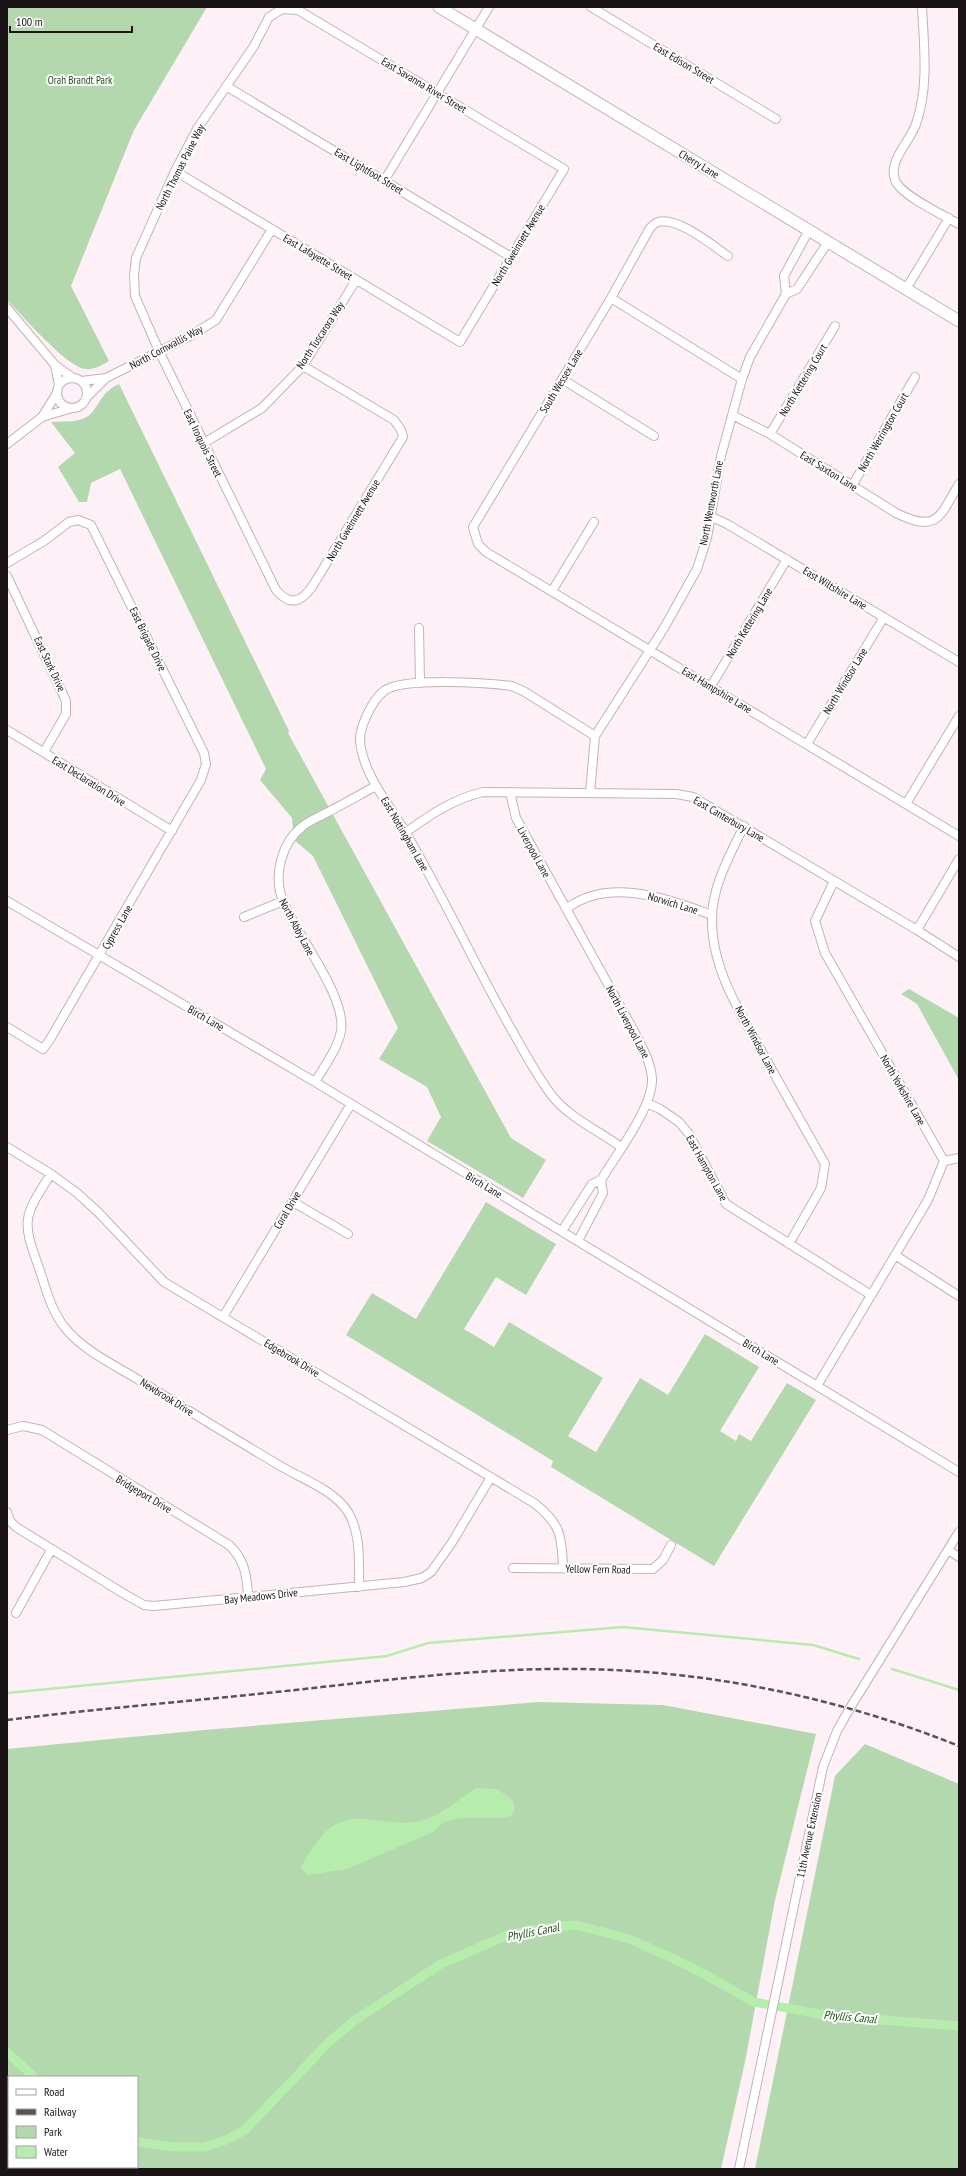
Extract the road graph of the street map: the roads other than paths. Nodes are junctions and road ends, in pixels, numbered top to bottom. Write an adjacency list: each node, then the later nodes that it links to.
1 (439, 7): 6 (main road, Cherry Lane)
2 (489, 7): 6 (street)
3 (591, 7): 9 (street, East Edison Street)
4 (922, 7): 13 (street)
5 (282, 8): 7 (street, North Thomas Paine Way); 8 (street, East Savanna River Street)
6 (475, 29): 8 (street); 16 (main road, Cherry Lane)
7 (226, 86): 11 (street, North Thomas Paine Way); 12 (street, East Lightfoot Street)
8 (437, 93): 10 (street, East Savanna River Street); 12 (street)
9 (776, 119)
10 (564, 169): 19 (street, North Gweinnett Avenue)
11 (175, 172): 15 (street, East Lafayette Street); 20 (street, North Thomas Paine Way)
12 (384, 181): 19 (street, East Lightfoot Street)
13 (949, 218): 14 (street); 22 (street)
14 (959, 224)
15 (272, 229): 21 (street, East Lafayette Street); 29 (street, North Cornwallis Way)
16 (809, 230): 17 (main road, Cherry Lane); 23 (street)
17 (828, 242): 22 (main road, Cherry Lane); 23 (street, North Wentworth Lane)
18 (728, 256): 24 (street, South Wessex Lane)
19 (511, 257): 28 (street, North Gweinnett Avenue)
20 (134, 275): 29 (street, East Iroquois Street)
21 (356, 280): 28 (street, East Lafayette Street); 31 (street, North Tuscarora Way)
22 (906, 289): 26 (main road, Cherry Lane)
23 (786, 294): 36 (street, North Wentworth Lane)
24 (611, 298): 35 (street, South Wessex Lane); 36 (street)
25 (7, 308): 30 (street)
26 (959, 321)
27 (835, 326): 43 (street, North Kettering Court)
28 (460, 342)
29 (159, 351): 33 (street, North Cornwallis Way); 45 (street, East Iroquois Street)
30 (55, 365): 32 (street); 38 (street)
31 (303, 366): 45 (street, North Tuscarora Way); 56 (street, North Gweinnett Avenue)
32 (73, 378): 37 (street); 38 (street)
33 (106, 378): 37 (street, North Cornwallis Way); 39 (street, North Cornwallis Way)
34 (915, 378): 48 (street, North Werrington Court)
35 (562, 379): 44 (street); 51 (street, South Wessex Lane)
36 (742, 379): 41 (street, North Wentworth Lane)
37 (82, 381): 39 (street)
38 (58, 389): 40 (street); 42 (street)
39 (86, 398): 40 (street)
40 (72, 408): 42 (street)
41 (732, 415): 43 (street, East Saxton Lane); 49 (street, North Wentworth Lane)
42 (42, 417): 46 (street)
43 (770, 434): 48 (street, East Saxton Lane)
44 (654, 436)
45 (204, 443): 56 (street, East Iroquois Street)
46 (7, 444)
47 (959, 484): 48 (street, East Saxton Lane)
48 (852, 486)
49 (710, 516): 52 (street, East Wiltshire Lane); 59 (street, North Wentworth Lane)
50 (594, 522): 55 (street)
51 (477, 542): 55 (street, East Hampshire Lane)
52 (787, 559): 57 (street, East Wiltshire Lane); 62 (street, North Kettering Lane)
53 (7, 563): 68 (street, East Brigade Drive)
54 (7, 576): 67 (street, East Stark Drive)
55 (552, 591): 59 (street, East Hampshire Lane)
56 (292, 601)
57 (884, 617): 60 (street, East Wiltshire Lane); 66 (street, North Windsor Lane)
58 (419, 628): 61 (street)
59 (650, 650): 62 (street, East Hampshire Lane); 65 (street, North Wentworth Lane)
60 (959, 662)
61 (420, 683): 65 (street, East Nottingham Lane); 69 (street, East Nottingham Lane)
62 (711, 686): 66 (street, East Hampshire Lane)
63 (959, 716): 72 (street)
64 (7, 730): 67 (street, East Declaration Drive)
65 (595, 736): 71 (street, North Wentworth Lane)
66 (807, 744): 72 (street, East Hampshire Lane)
67 (44, 752): 74 (street, East Declaration Drive)
68 (206, 764): 74 (street, Cypress Lane)
69 (376, 786): 75 (street, East Nottingham Lane); 80 (street, North Abby Lane)
70 (510, 792): 71 (street, East Canterbury Lane); 75 (street, East Canterbury Lane); 81 (street, Liverpool Lane)
71 (590, 793): 73 (street, East Canterbury Lane)
72 (906, 804): 76 (street, East Hampshire Lane)
73 (744, 826): 78 (street, East Canterbury Lane); 82 (street, North Windsor Lane)
74 (172, 831): 85 (street, Cypress Lane)
75 (406, 832): 92 (street, East Nottingham Lane)
76 (959, 836)
77 (959, 859): 84 (street)
78 (834, 881): 84 (street, East Canterbury Lane); 94 (street, North Yorkshire Lane)
79 (7, 900): 85 (street, Birch Lane)
80 (283, 901): 83 (street); 88 (street, North Abby Lane)
81 (566, 909): 82 (street, Norwich Lane); 90 (street, North Liverpool Lane)
82 (712, 915): 101 (street, North Windsor Lane)
83 (244, 917)
84 (917, 930): 86 (street, East Canterbury Lane)
85 (100, 956): 87 (street, Cypress Lane); 88 (street, Birch Lane)
86 (959, 957)
87 (7, 1027)
88 (315, 1082): 89 (street, Birch Lane)
89 (351, 1104): 97 (street, Coral Drive); 98 (street, Birch Lane)
90 (647, 1104): 92 (street, North Liverpool Lane); 101 (street, East Hampton Lane)
91 (7, 1147): 95 (street, Edgebrook Drive)
92 (621, 1147): 96 (street, North Liverpool Lane)
93 (959, 1158): 94 (street)
94 (944, 1161): 102 (street)
95 (51, 1174): 105 (street, Edgebrook Drive); 118 (street, Newbrook Drive)
96 (601, 1180): 98 (street, North Liverpool Lane); 100 (street, North Liverpool Lane)
97 (292, 1202): 99 (street); 105 (street, Coral Drive)
98 (562, 1231): 100 (street, Birch Lane)
99 (348, 1234)
100 (578, 1241): 106 (street, Birch Lane)
101 (789, 1244): 103 (street)
102 (895, 1255): 103 (street); 104 (street)
103 (871, 1295): 106 (street)
104 (959, 1296)
105 (223, 1317): 109 (street, Edgebrook Drive)
106 (817, 1386): 108 (street, Birch Lane)
107 (7, 1430): 119 (street, Bridgeport Drive)
108 (959, 1472)
109 (491, 1477): 117 (street, Edgebrook Drive); 118 (street, Bay Meadows Drive)
110 (7, 1512): 113 (street, Bay Meadows Drive)
111 (959, 1532): 114 (street, 11th Avenue Extension)
112 (671, 1545): 117 (street, Yellow Fern Road)
113 (52, 1550): 119 (street, Bay Meadows Drive); 120 (street)
114 (948, 1550): 115 (street); 121 (street, 11th Avenue Extension)
115 (959, 1557)
116 (513, 1568): 117 (street, Yellow Fern Road)
117 (563, 1568)
118 (359, 1586): 119 (street, Bay Meadows Drive)
119 (248, 1597)
120 (16, 1614)
121 (739, 2169)

